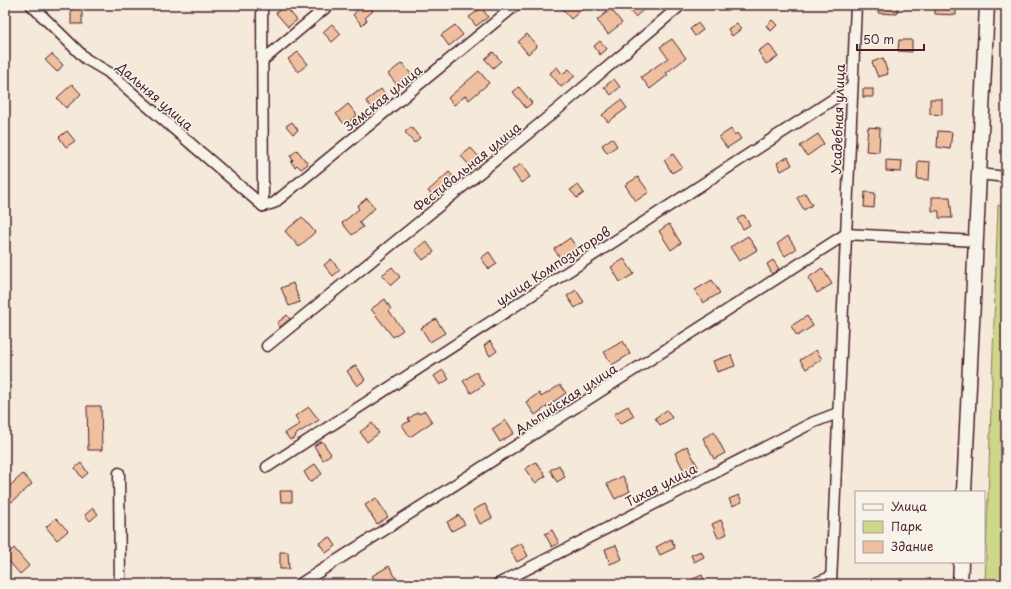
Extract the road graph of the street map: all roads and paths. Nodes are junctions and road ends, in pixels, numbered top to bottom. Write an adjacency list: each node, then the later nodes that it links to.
1 (32, 5): 12 (street, Дальняя улица)
2 (262, 5): 8 (street)
3 (329, 5): 8 (street)
4 (516, 5): 12 (street, Земская улица)
5 (681, 5): 15 (street, Фестивальная улица)
6 (856, 5): 9 (street, Усадебная улица)
7 (987, 5): 10 (street)
8 (262, 61): 12 (street)
9 (852, 86): 13 (street, Усадебная улица); 17 (street, улица Композиторов)
10 (979, 174): 11 (street); 14 (street)
11 (1006, 177)
12 (263, 206)
13 (846, 234): 14 (street); 16 (street, Усадебная улица); 23 (street, Альпийская улица)
14 (976, 241): 19 (street)
15 (267, 346)
16 (838, 413): 21 (street, Усадебная улица); 24 (street, Тихая улица)
17 (267, 467)
18 (119, 473): 22 (street)
19 (964, 491)
20 (961, 563): 26 (street)
21 (831, 581): 25 (street)
22 (118, 582)
23 (300, 584)
24 (498, 584)
25 (813, 584)
26 (960, 584)

